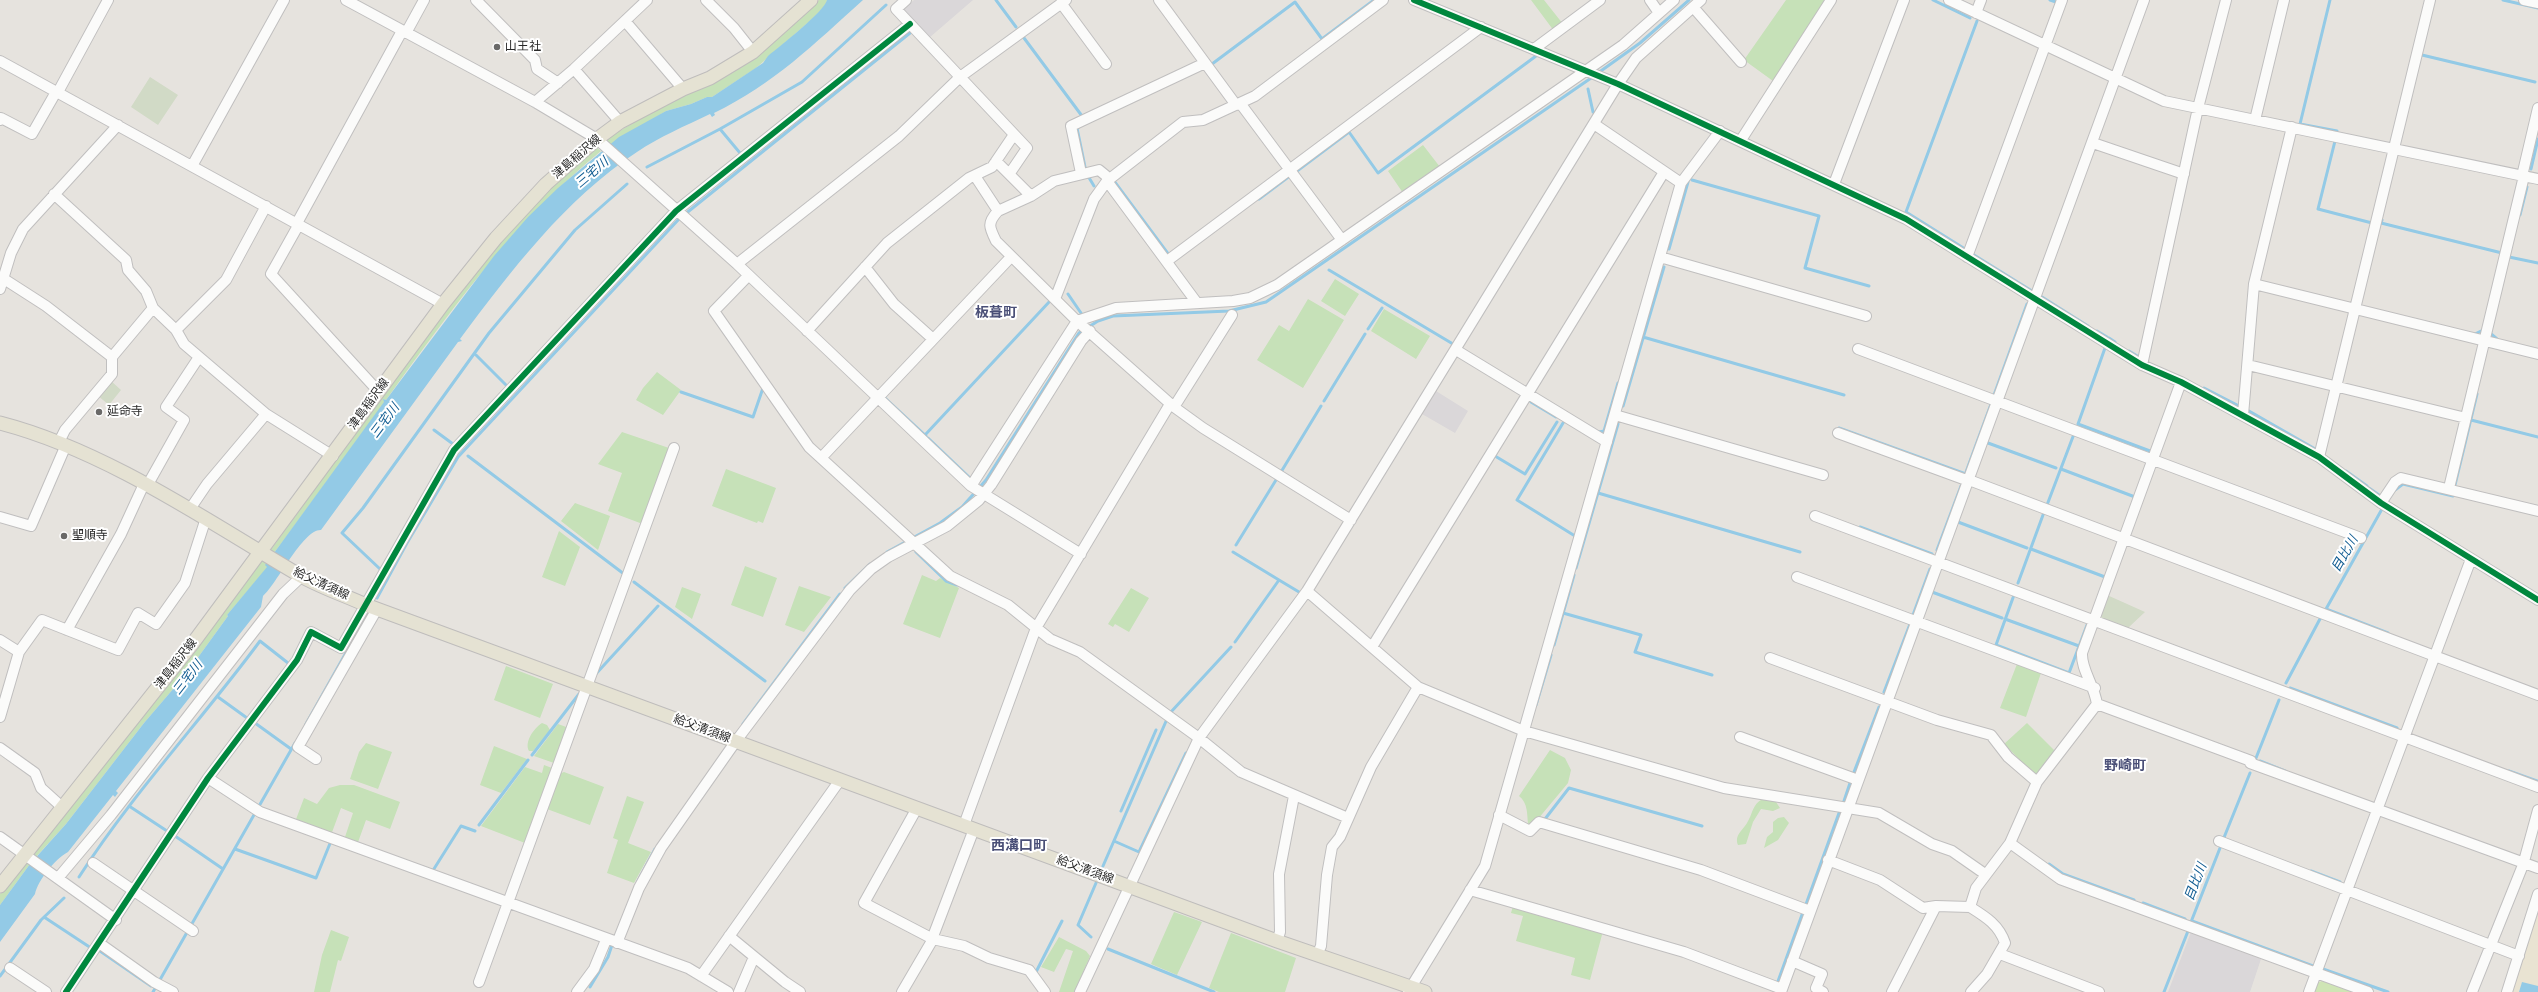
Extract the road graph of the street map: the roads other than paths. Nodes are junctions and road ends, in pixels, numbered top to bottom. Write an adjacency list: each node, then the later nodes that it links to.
1 (108, 0): 50 (street)
2 (284, 0): 68 (street)
3 (346, 0): 35 (street)
4 (424, 0): 35 (street)
5 (476, 0): 47 (street)
6 (706, 0): 38 (street)
7 (811, 0): 38 (main road, 津島稲沢線)
8 (906, 0): 33 (street)
9 (1159, 0): 40 (street)
10 (1382, 0): 52 (street)
11 (1600, 0): 37 (street)
12 (1650, 0): 30 (street)
13 (1674, 0): 30 (street)
14 (1701, 0): 29 (street)
15 (1831, 0): 63 (street)
16 (1904, 0): 79 (street)
17 (1949, 0): 31 (street)
18 (1981, 0): 31 (street)
19 (2062, 0): 36 (street)
20 (2144, 0): 46 (street)
21 (2226, 0): 53 (street)
22 (2284, 0): 56 (street)
23 (2430, 0): 66 (street)
24 (2524, 0): 28 (street)
25 (643, 1): 32 (street)
26 (1421, 1): 34 (street)
27 (1064, 2): 42 (street); 45 (street)
28 (2538, 3)
29 (1693, 7): 41 (street); 48 (street)
30 (1659, 13): 44 (street)
31 (1976, 13): 36 (street)
32 (625, 21): 43 (street); 49 (street)
33 (910, 24): 45 (street); 84 (street)
34 (1481, 28): 37 (street); 69 (street)
35 (404, 32): 51 (street); 85 (street)
36 (2045, 46): 46 (street); 89 (street)
37 (1534, 49): 44 (street)
38 (753, 52): 49 (main road, 津島稲沢線)
39 (0, 61): 50 (street)
40 (1205, 62): 52 (street); 72 (street)
41 (1741, 62)
42 (1106, 64)
43 (574, 69): 47 (street); 57 (street)
44 (1593, 73): 48 (street); 86 (street)
45 (960, 77): 62 (street); 91 (street)
46 (2116, 79): 53 (street); 65 (street)
47 (558, 83): 51 (street)
48 (1618, 84): 58 (street); 61 (street)
49 (683, 89): 57 (main road, 津島稲沢線)
50 (57, 92): 55 (street); 59 (street)
51 (535, 102): 64 (street)
52 (1238, 104): 69 (street); 77 (street)
53 (2198, 108): 56 (street); 73 (street)
54 (2538, 108): 75 (street)
55 (0, 120)
56 (2255, 120): 60 (street)
57 (620, 122): 64 (main road, 津島稲沢線)
58 (1594, 124): 70 (street); 110 (street)
59 (118, 125): 68 (street); 80 (street)
60 (2292, 127): 66 (street); 95 (street)
61 (1720, 131): 63 (street); 78 (street)
62 (1013, 136): 67 (street); 71 (street)
63 (1741, 140): 79 (street)
64 (598, 141): 84 (street); 99 (main road, 津島稲沢線)
65 (2093, 143): 73 (street); 97 (street)
66 (2394, 149): 75 (street); 101 (street)
67 (996, 161): 71 (street); 74 (street)
68 (192, 166): 82 (street)
69 (1290, 171): 86 (street); 90 (street)
70 (1664, 172): 78 (street); 119 (street)
71 (1010, 173): 81 (street)
72 (1081, 173): 77 (street); 81 (street)
73 (2184, 174): 114 (street)
74 (975, 176): 83 (street); 92 (street)
75 (2523, 176): 76 (street); 108 (street)
76 (2538, 179)
77 (1109, 180): 90 (street); 96 (street)
78 (1682, 183): 88 (street)
79 (1834, 184): 89 (street)
80 (54, 194): 94 (street); 100 (street)
81 (1031, 196): 83 (street)
82 (266, 206): 85 (street); 105 (street)
83 (998, 211): 87 (street)
84 (680, 214): 91 (street); 159 (street)
85 (298, 223): 99 (street); 118 (street)
86 (1342, 240): 98 (street)
87 (1011, 257): 96 (street); 107 (street)
88 (1660, 257): 103 (street); 124 (street)
89 (1967, 257): 97 (street)
90 (1167, 261): 98 (street)
91 (737, 264): 93 (street)
92 (865, 267): 106 (street); 107 (street)
93 (748, 276): 106 (street); 134 (street)
94 (2, 284): 112 (street)
95 (2254, 284): 101 (street); 115 (street)
96 (1055, 299): 104 (street)
97 (2036, 300): 114 (street); 121 (street)
98 (1198, 303): 104 (street)
99 (443, 304): 118 (main road, 津島稲沢線)
100 (153, 308): 105 (street); 112 (street)
101 (2355, 309): 108 (street); 117 (street)
102 (1232, 315): 122 (street)
103 (1866, 316)
104 (1085, 327): 122 (street); 140 (street); 140 (street)
105 (176, 330): 113 (street)
106 (807, 332): 120 (street)
107 (933, 339): 120 (street)
108 (2484, 341): 111 (street); 126 (street)
109 (1858, 349): 121 (street)
110 (1456, 350): 119 (street); 147 (street)
111 (2538, 354)
112 (112, 357): 130 (street)
113 (199, 357): 123 (street); 138 (street)
114 (2142, 365): 116 (street)
115 (2248, 365): 117 (street); 125 (street)
116 (2181, 382): 125 (street); 135 (street)
117 (2336, 387): 126 (street); 133 (street)
118 (378, 391): 132 (main road, 津島稲沢線)
119 (1526, 393): 129 (street); 165 (street)
120 (877, 399): 134 (street); 140 (street)
121 (1998, 401): 135 (street); 137 (street)
122 (1172, 405): 147 (street); 152 (street)
123 (266, 414): 132 (street); 142 (street)
124 (1615, 415): 129 (street); 136 (street)
125 (2243, 415): 133 (street)
126 (2466, 418): 139 (street)
127 (0, 423): 130 (main road, 給父清須線)
128 (1838, 433): 137 (street)
129 (1607, 442): 176 (street)
130 (62, 444): 138 (main road, 給父清須線); 145 (street)
131 (674, 448): 169 (street)
132 (333, 456): 151 (main road, 津島稲沢線)
133 (2319, 457): 141 (street)
134 (822, 458): 150 (street)
135 (2153, 459): 148 (street); 149 (street)
136 (1823, 475)
137 (1969, 481): 148 (street); 154 (street)
138 (145, 485): 142 (main road, 給父清須線); 163 (street)
139 (2448, 488): 141 (street); 143 (street)
140 (977, 491): 150 (street); 152 (street)
141 (2381, 503): 153 (street)
142 (190, 509): 146 (main road, 給父清須線)
143 (2538, 511)
144 (1815, 516): 154 (street)
145 (0, 517)
146 (206, 518): 151 (main road, 給父清須線); 163 (street)
147 (1351, 520): 157 (street)
148 (2125, 537): 160 (street); 167 (street)
149 (2361, 538)
150 (911, 541): 162 (street); 180 (street)
151 (262, 551): 155 (main road, 給父清須線); 189 (main road, 津島稲沢線)
152 (1081, 554): 162 (street)
153 (2471, 559): 158 (street); 167 (street)
154 (1939, 561): 160 (street); 161 (street)
155 (298, 575): 159 (main road, 給父清須線); 206 (street)
156 (1797, 577): 161 (street)
157 (1307, 591): 165 (street); 179 (street)
158 (2538, 600)
159 (371, 607): 169 (main road, 給父清須線); 182 (street); 183 (street)
160 (2095, 619): 171 (street); 178 (street)
161 (1916, 622): 171 (street); 173 (street)
162 (1036, 628): 179 (street); 196 (street)
163 (67, 630): 166 (street)
164 (0, 640): 166 (street)
165 (1372, 647): 170 (street)
166 (19, 652): 175 (street)
167 (2435, 656): 172 (street); 178 (street)
168 (1770, 658): 173 (street)
169 (588, 687): 180 (main road, 給父清須線); 213 (street)
170 (1418, 687): 176 (street); 195 (street)
171 (2094, 688): 174 (street)
172 (2538, 695)
173 (1887, 701): 185 (street); 186 (street)
174 (2097, 704): 186 (street); 192 (street)
175 (0, 717)
176 (1524, 731): 191 (street); 194 (street)
177 (1740, 737): 185 (street)
178 (2405, 737): 187 (street); 192 (street)
179 (1199, 738): 188 (street); 208 (street)
180 (736, 741): 184 (main road, 給父清須線); 224 (street)
181 (0, 748): 189 (street)
182 (316, 759)
183 (208, 778): 211 (street); 213 (street)
184 (840, 780): 190 (main road, 給父清須線); 219 (street)
185 (1858, 780): 191 (street)
186 (2037, 782): 199 (street)
187 (2538, 787)
188 (1294, 796): 195 (street); 222 (street)
189 (62, 807): 200 (main road, 津島稲沢線)
190 (917, 808): 196 (main road, 給父清須線); 220 (street)
191 (1847, 808): 201 (street); 205 (street)
192 (2378, 810): 203 (street); 210 (street)
193 (2538, 810): 203 (street)
194 (1499, 815): 209 (street); 216 (street)
195 (1348, 818): 227 (street)
196 (969, 827): 208 (main road, 給父清須線); 220 (street)
197 (0, 837): 200 (street)
198 (2219, 841): 210 (street)
199 (2010, 843): 205 (street); 232 (street)
200 (25, 854): 206 (street); 207 (main road, 津島稲沢線)
201 (1828, 860): 214 (street); 216 (street)
202 (93, 863): 211 (street)
203 (2523, 865): 204 (street); 225 (street)
204 (2538, 868)
205 (1985, 874): 215 (street)
206 (57, 877): 217 (street)
207 (0, 886)
208 (1130, 886): 222 (main road, 給父清須線); 246 (street)
209 (1470, 890): 235 (street); 236 (street)
210 (2348, 890): 225 (street); 232 (street)
211 (134, 891): 217 (street); 218 (street)
212 (2538, 894): 228 (street)
213 (508, 904): 221 (street); 234 (street)
214 (1936, 906): 215 (street); 249 (street)
215 (1970, 907): 226 (street)
216 (1810, 911): 230 (street)
217 (116, 920): 223 (street)
218 (189, 929)
219 (729, 936): 229 (street); 233 (street)
220 (933, 939): 244 (street); 245 (street)
221 (606, 940): 224 (street); 240 (street)
222 (1277, 941): 227 (main road, 給父清須線)
223 (99, 943): 238 (street); 239 (street)
224 (617, 943): 233 (street)
225 (2490, 945): 228 (street); 254 (street)
226 (2000, 954): 250 (street); 251 (street)
227 (1317, 955): 235 (main road, 給父清須線)
228 (2519, 956): 255 (street)
229 (754, 957): 242 (street); 243 (street)
230 (1792, 961): 236 (street); 248 (street)
231 (10, 968): 237 (street)
232 (2316, 974): 252 (street); 253 (street)
233 (701, 976): 241 (street)
234 (479, 982)
235 (1409, 990): 247 (main road, 給父清須線)
236 (1781, 990)
237 (46, 992)
238 (66, 992)
239 (173, 992)
240 (578, 992)
241 (728, 992)
242 (739, 992)
243 (800, 992)
244 (902, 992)
245 (1045, 992)
246 (1080, 992)
247 (1425, 992)
248 (1823, 992)
249 (1892, 992)
250 (1971, 992)
251 (2099, 992)
252 (2309, 992)
253 (2368, 992)
254 (2472, 992)
255 (2507, 992)

